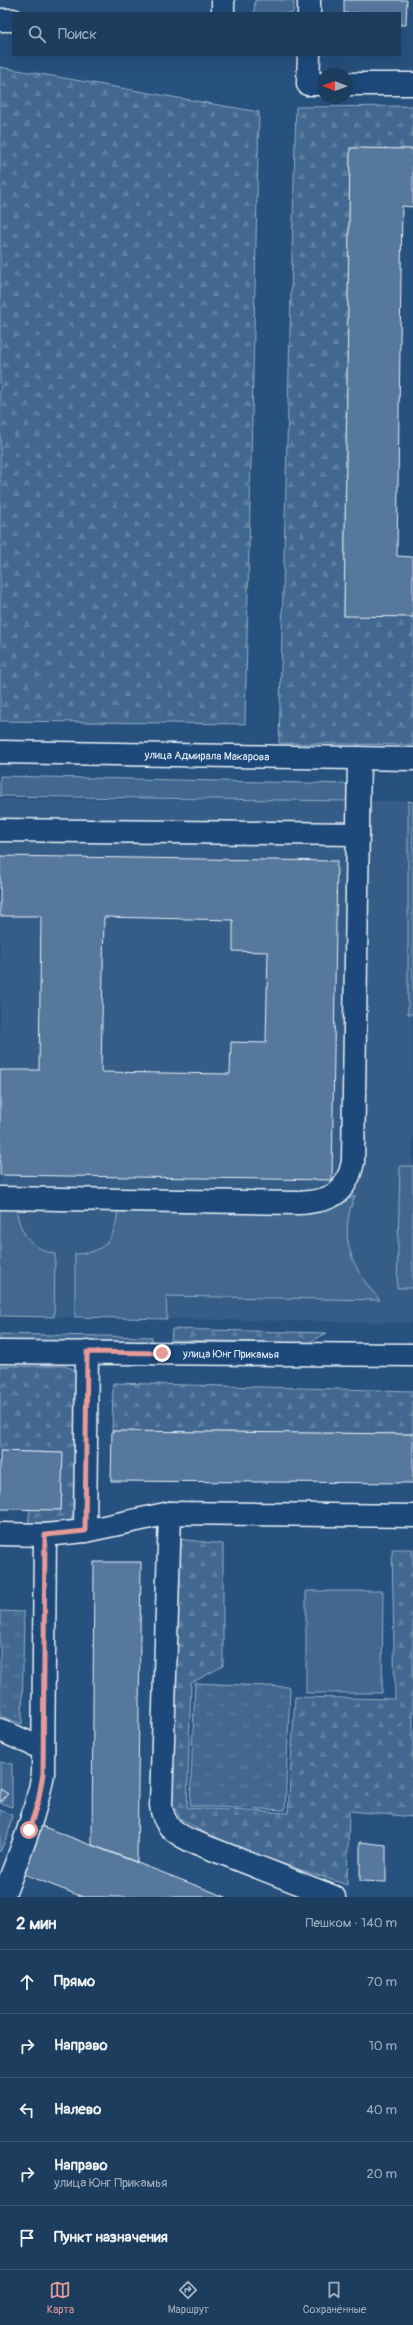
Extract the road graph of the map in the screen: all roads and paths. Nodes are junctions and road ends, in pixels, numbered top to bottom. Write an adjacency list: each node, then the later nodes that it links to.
1 (223, 0): 3 (street)
2 (309, 0): 4 (street)
3 (223, 12)
4 (309, 12)
5 (0, 20): 6 (street)
6 (12, 20)
7 (309, 56): 8 (street)
8 (317, 84)
9 (353, 84): 10 (street)
10 (413, 84)
11 (0, 752): 12 (street, улица Адмирала Макарова)
12 (360, 758): 13 (street, улица Адмирала Макарова); 15 (street)
13 (413, 759)
14 (0, 830): 15 (street)
15 (358, 834): 16 (street)
16 (0, 1198)
17 (0, 1352): 18 (street, улица Юнг Прикамья)
18 (87, 1352): 19 (street, улица Юнг Прикамья); 22 (street)
19 (413, 1355)
20 (170, 1513): 21 (street); 22 (street); 28 (street)
21 (413, 1516)
22 (85, 1531): 24 (street)
23 (0, 1534): 24 (street)
24 (45, 1535): 26 (street)
25 (0, 1730): 26 (street)
26 (43, 1749): 27 (street)
27 (3, 1897)
28 (334, 1897)

